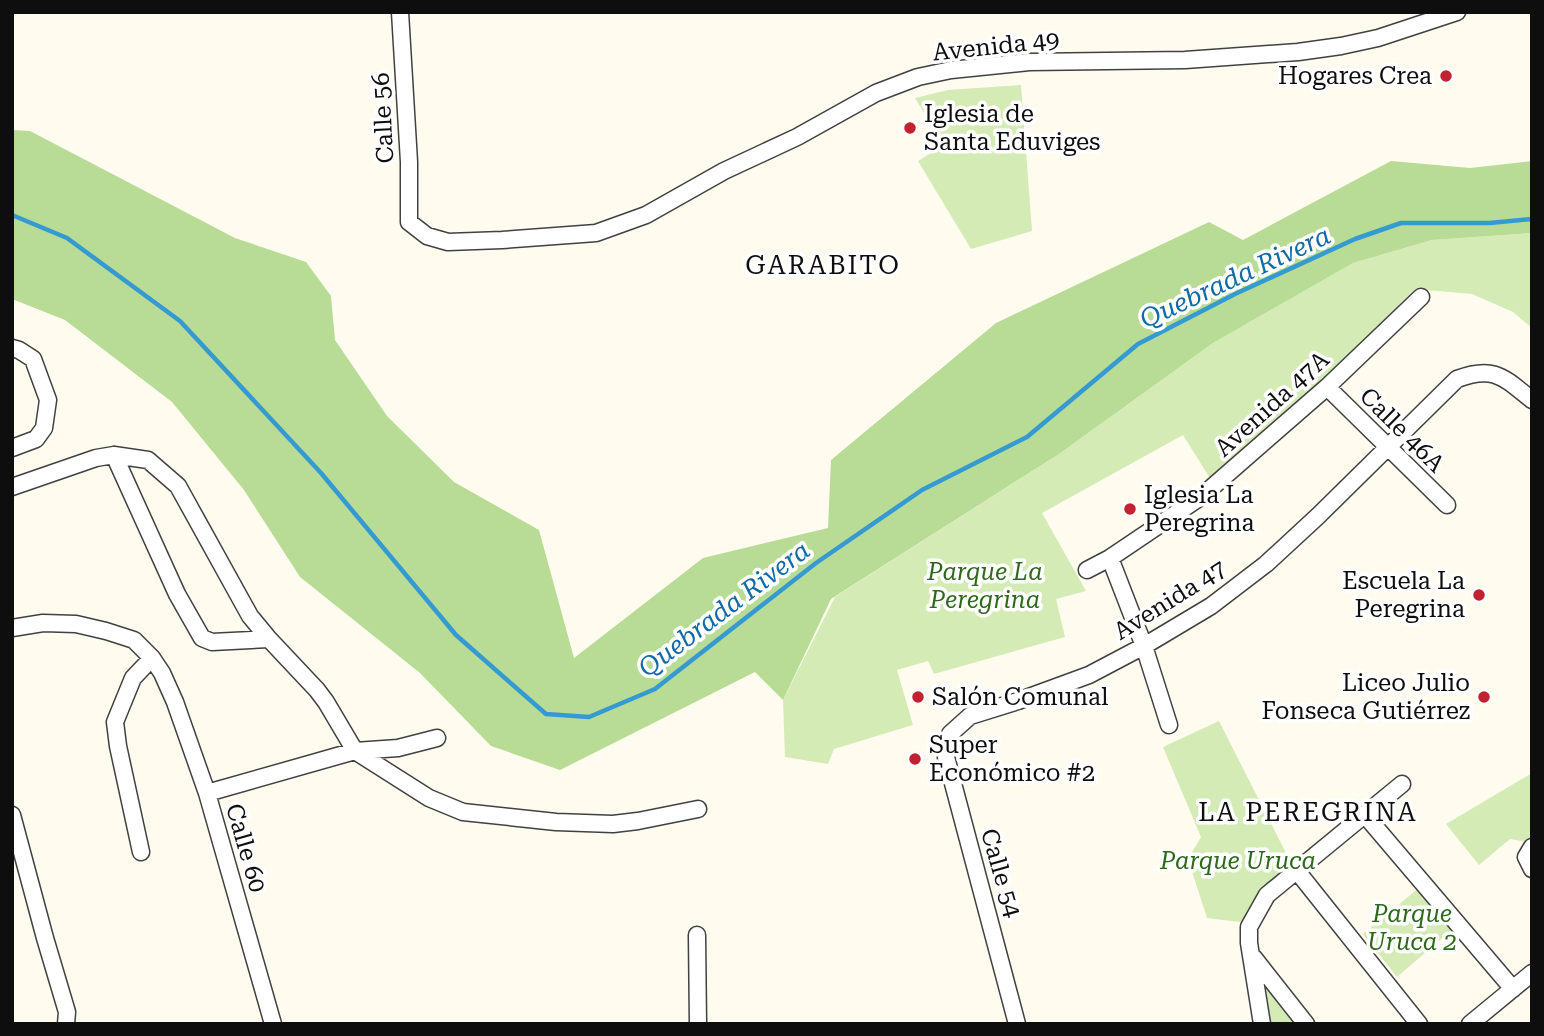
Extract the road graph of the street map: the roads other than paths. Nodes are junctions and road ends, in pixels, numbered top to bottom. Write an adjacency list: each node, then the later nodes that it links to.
1 (400, 12): 3 (street, Calle 56)
2 (1457, 12): 3 (street, Avenida 49)
3 (409, 222)
4 (1420, 297): 6 (street, Avenida 47A)
5 (12, 348): 8 (street)
6 (1327, 387): 9 (street, Calle 46A); 13 (street, Avenida 47A)
7 (1532, 400): 9 (street, Avenida 47)
8 (12, 448)
9 (1387, 448): 12 (street, Calle 46A); 17 (street, Avenida 47)
10 (114, 455): 11 (street); 16 (street); 16 (street)
11 (12, 487)
12 (1447, 505)
13 (1110, 558): 14 (street, Avenida 47A); 17 (street)
14 (1087, 570)
15 (12, 628): 18 (street)
16 (269, 639): 22 (street)
17 (1144, 646): 19 (street); 20 (street, Avenida 47)
18 (152, 658): 24 (street, Calle 60); 29 (street)
19 (1169, 725)
20 (950, 734): 39 (street, Calle 54)
21 (437, 738): 22 (street)
22 (355, 751): 24 (street); 25 (street)
23 (1402, 784): 27 (street)
24 (207, 793): 37 (street, Calle 60)
25 (698, 808)
26 (12, 815): 36 (street)
27 (1364, 815): 31 (street); 35 (street)
28 (1532, 847): 30 (street)
29 (141, 852)
30 (1532, 869)
31 (1297, 871): 33 (street); 42 (street)
32 (698, 935): 38 (street)
33 (1252, 956): 40 (street); 41 (street)
34 (1532, 973): 35 (street)
35 (1513, 989): 43 (street)
36 (66, 1024)
37 (273, 1024)
38 (698, 1024)
39 (1017, 1024)
40 (1262, 1024)
41 (1306, 1024)
42 (1419, 1024)
43 (1470, 1024)

